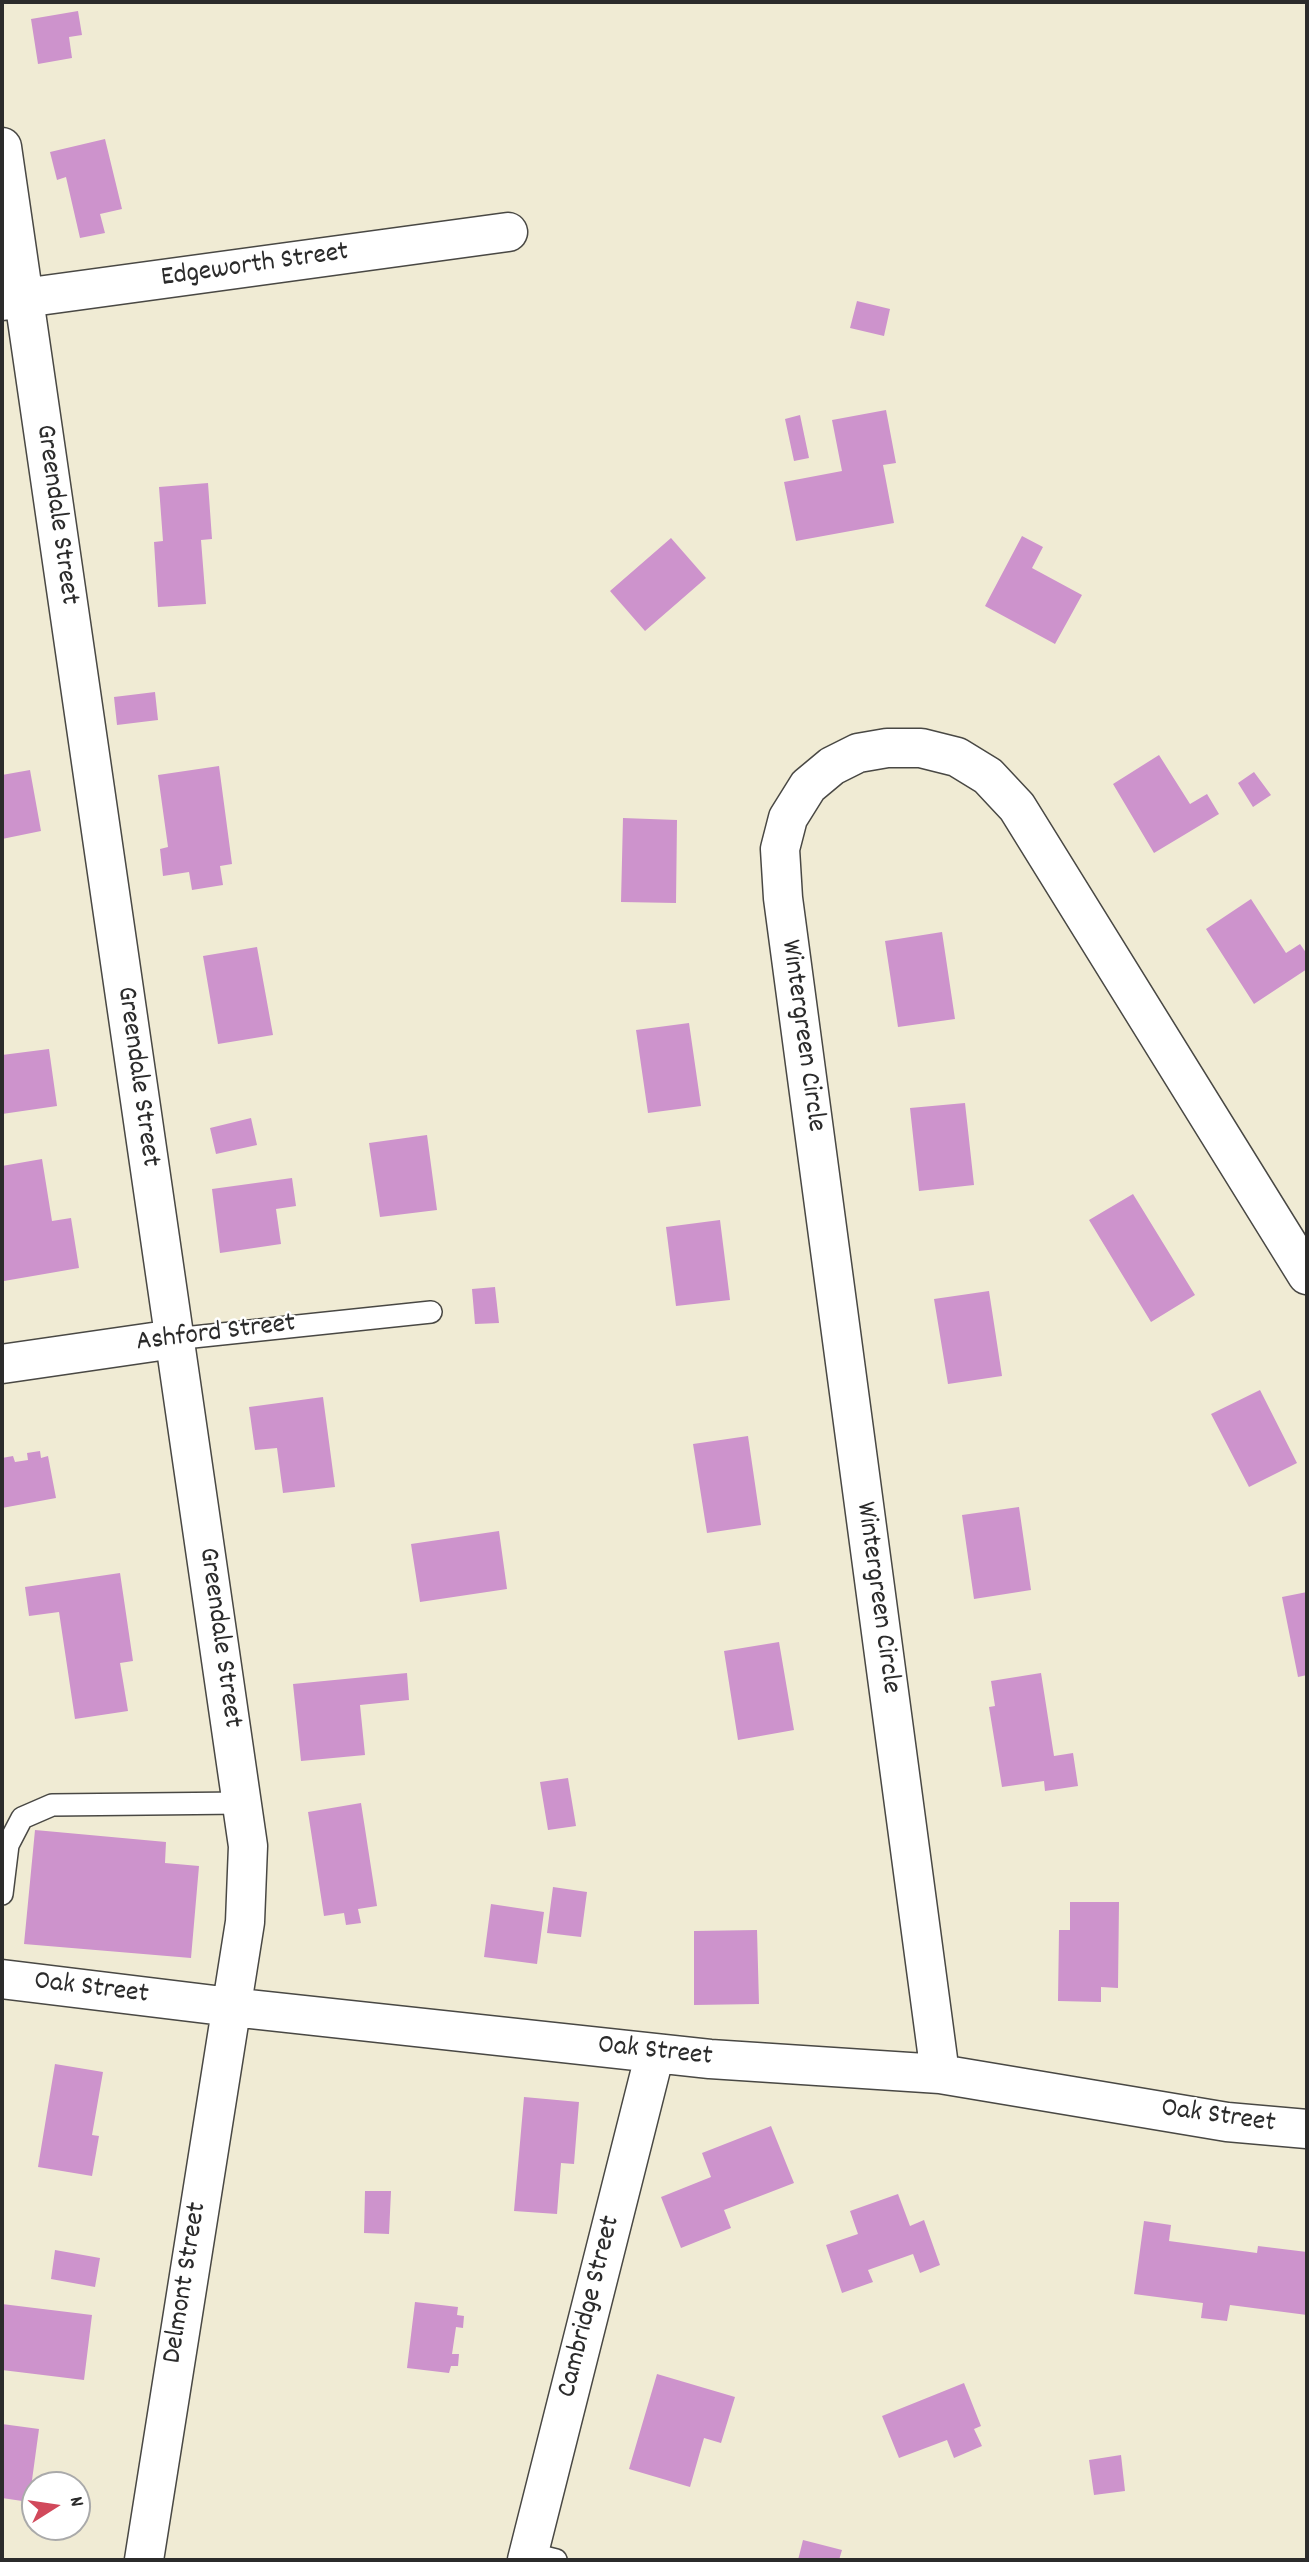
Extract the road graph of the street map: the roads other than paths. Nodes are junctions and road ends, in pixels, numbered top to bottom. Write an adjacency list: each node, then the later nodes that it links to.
1 (2, 147): 3 (street, Greendale Street)
2 (508, 232): 3 (street, Edgeworth Street)
3 (13, 300): 6 (street, Greendale Street)
4 (1307, 1275): 13 (street, Wintergreen Circle)
5 (431, 1312): 6 (lane, Ashford Street)
6 (174, 1339): 7 (street, Ashford Street); 8 (street, Greendale Street)
7 (2, 1364)
8 (242, 1803): 9 (lane); 11 (street, Greendale Street)
9 (2, 1894)
10 (2, 1979): 11 (street, Oak Street)
11 (231, 2007): 12 (street, Oak Street); 16 (street, Delmont Street)
12 (655, 2053): 13 (street, Oak Street); 15 (street, Cambridge Street)
13 (940, 2074): 14 (street, Oak Street)
14 (1307, 2129)
15 (537, 2558)
16 (144, 2560)

